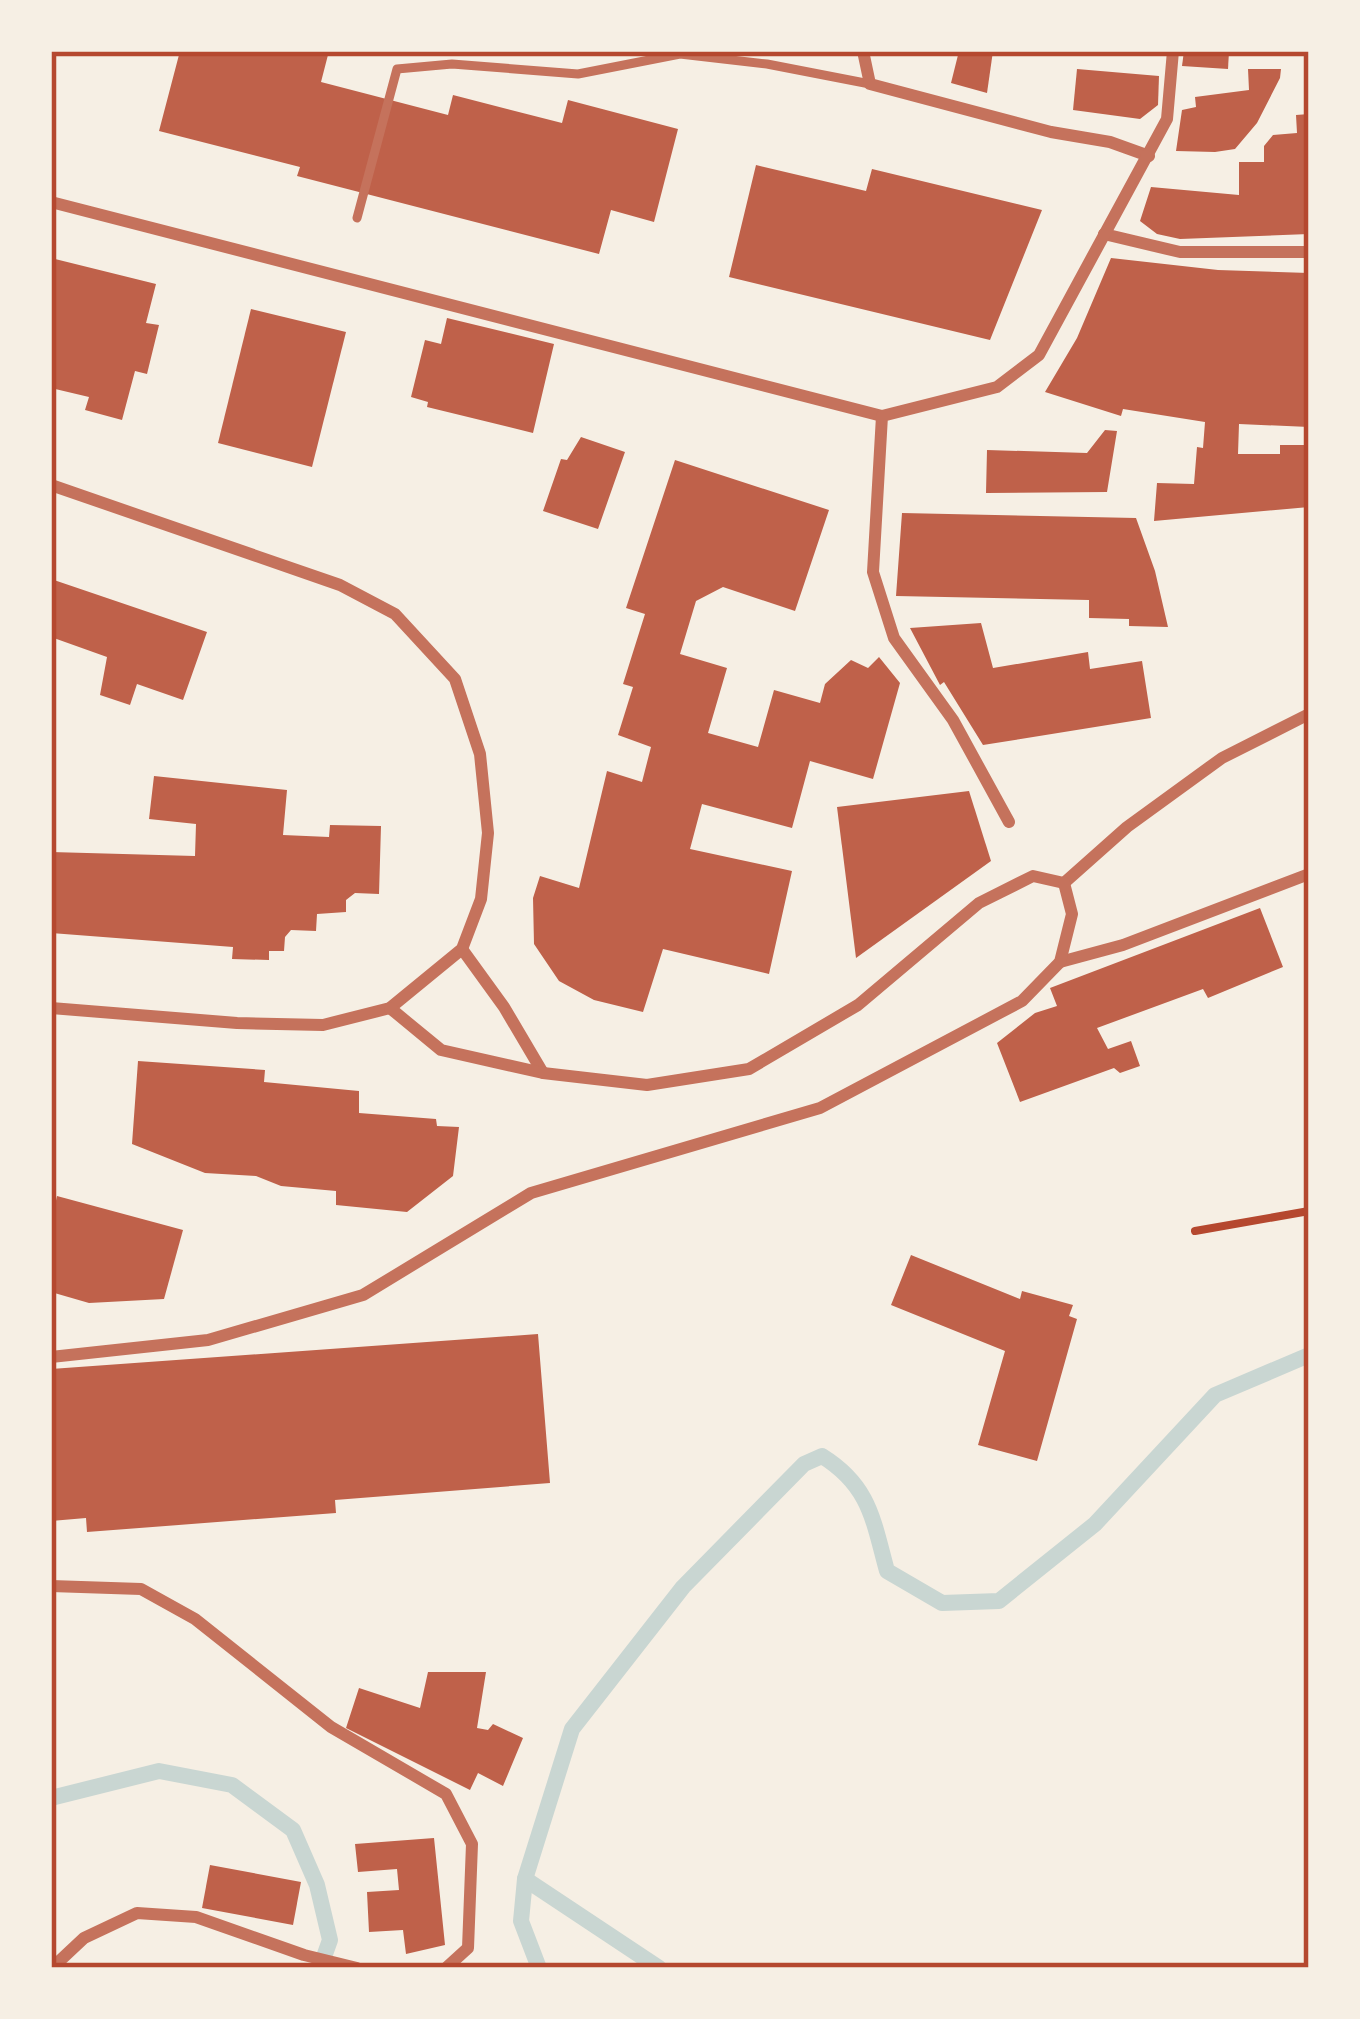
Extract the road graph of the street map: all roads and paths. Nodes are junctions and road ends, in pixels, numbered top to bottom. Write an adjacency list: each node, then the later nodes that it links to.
1 (863, 51): 3 (street)
2 (1174, 51): 4 (street)
3 (870, 84): 4 (street); 6 (lane)
4 (1150, 156): 7 (street)
5 (51, 202): 9 (street)
6 (357, 218)
7 (1104, 234): 8 (street); 9 (street)
8 (1309, 252)
9 (882, 416): 12 (street)
10 (51, 485): 15 (street)
11 (1309, 714): 14 (street)
12 (1009, 822)
13 (1309, 874): 16 (street)
14 (1064, 884): 16 (street); 19 (street)
15 (462, 949): 18 (street); 19 (street)
16 (1060, 962): 22 (street)
17 (51, 1008): 18 (street)
18 (390, 1008): 19 (street)
19 (543, 1073)
20 (1309, 1211): 21 (path)
21 (1195, 1231)
22 (51, 1357)
23 (51, 1586): 26 (street)
24 (52, 1968): 25 (street)
25 (357, 1968)
26 (446, 1968)

